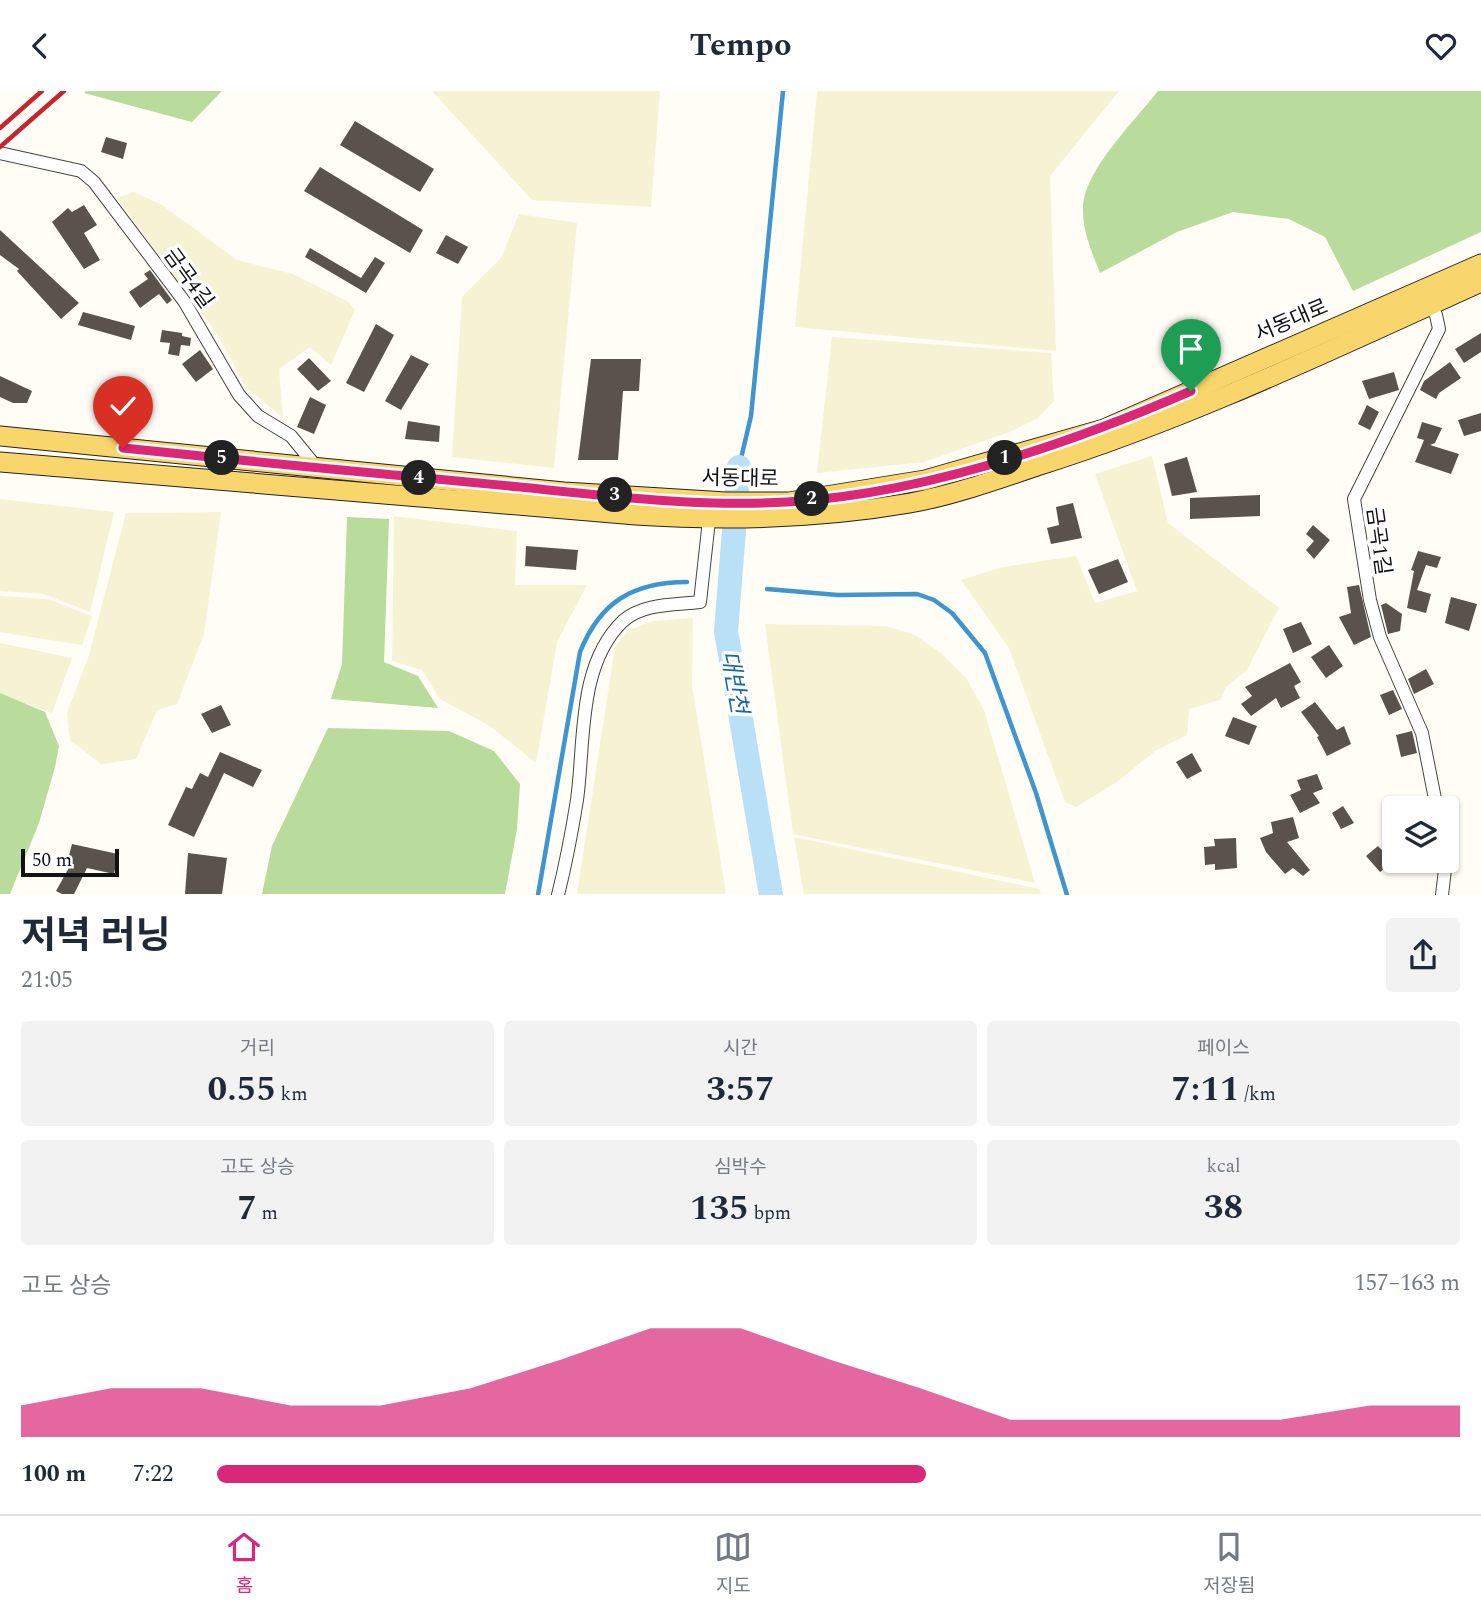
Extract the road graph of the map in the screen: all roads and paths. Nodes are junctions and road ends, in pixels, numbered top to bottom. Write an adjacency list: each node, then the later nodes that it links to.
1 (0, 153): 7 (street, 금곡4길)
2 (1481, 264): 4 (main road, 서동대로)
3 (1481, 282): 4 (main road, 서동대로)
4 (1426, 297): 8 (main road, 서동대로); 9 (street, 금곡1길)
5 (0, 436): 7 (main road, 서동대로)
6 (0, 462): 8 (main road, 서동대로)
7 (319, 469): 8 (main road, 서동대로)
8 (719, 514): 11 (street)
9 (1434, 796)
10 (1445, 873): 12 (street)
11 (558, 894)
12 (1443, 894)

